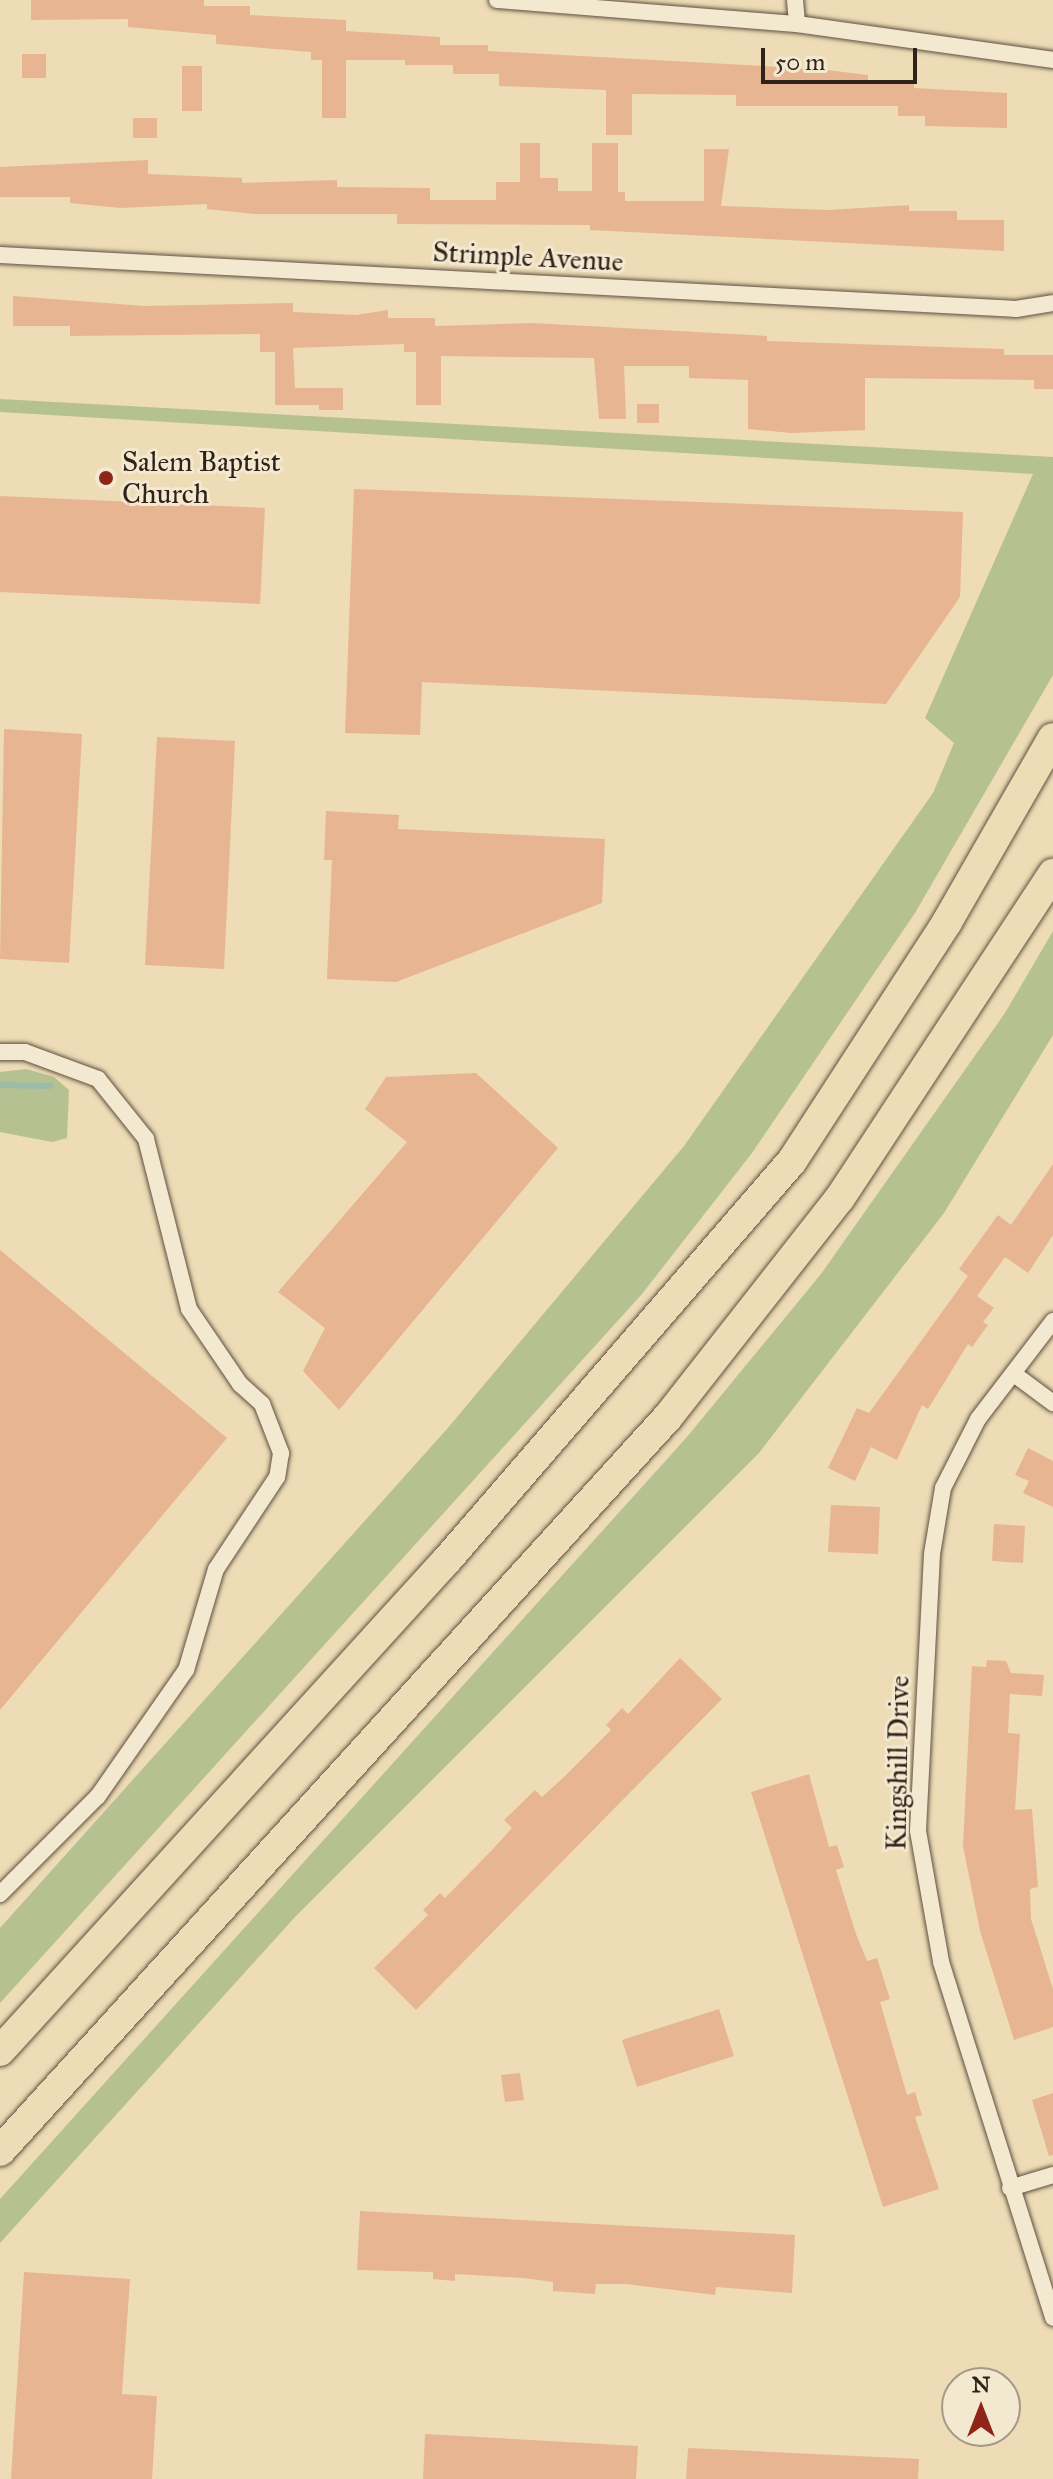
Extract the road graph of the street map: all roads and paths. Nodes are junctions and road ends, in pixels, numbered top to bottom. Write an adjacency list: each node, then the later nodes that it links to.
1 (497, 0): 3 (street)
2 (795, 0): 3 (street)
3 (797, 24): 4 (street)
4 (1053, 60)
5 (0, 255): 6 (street, Strimple Avenue)
6 (1053, 303)
7 (1053, 738): 14 (highway)
8 (1053, 874): 15 (highway)
9 (0, 1052): 13 (street)
10 (1053, 1321): 11 (street, Kingshill Drive)
11 (1014, 1374): 12 (street); 17 (street, Kingshill Drive)
12 (1053, 1403)
13 (0, 1894)
14 (0, 2051)
15 (0, 2151)
16 (1053, 2175): 17 (street)
17 (1010, 2188): 18 (street, Kingshill Drive)
18 (1053, 2318)

